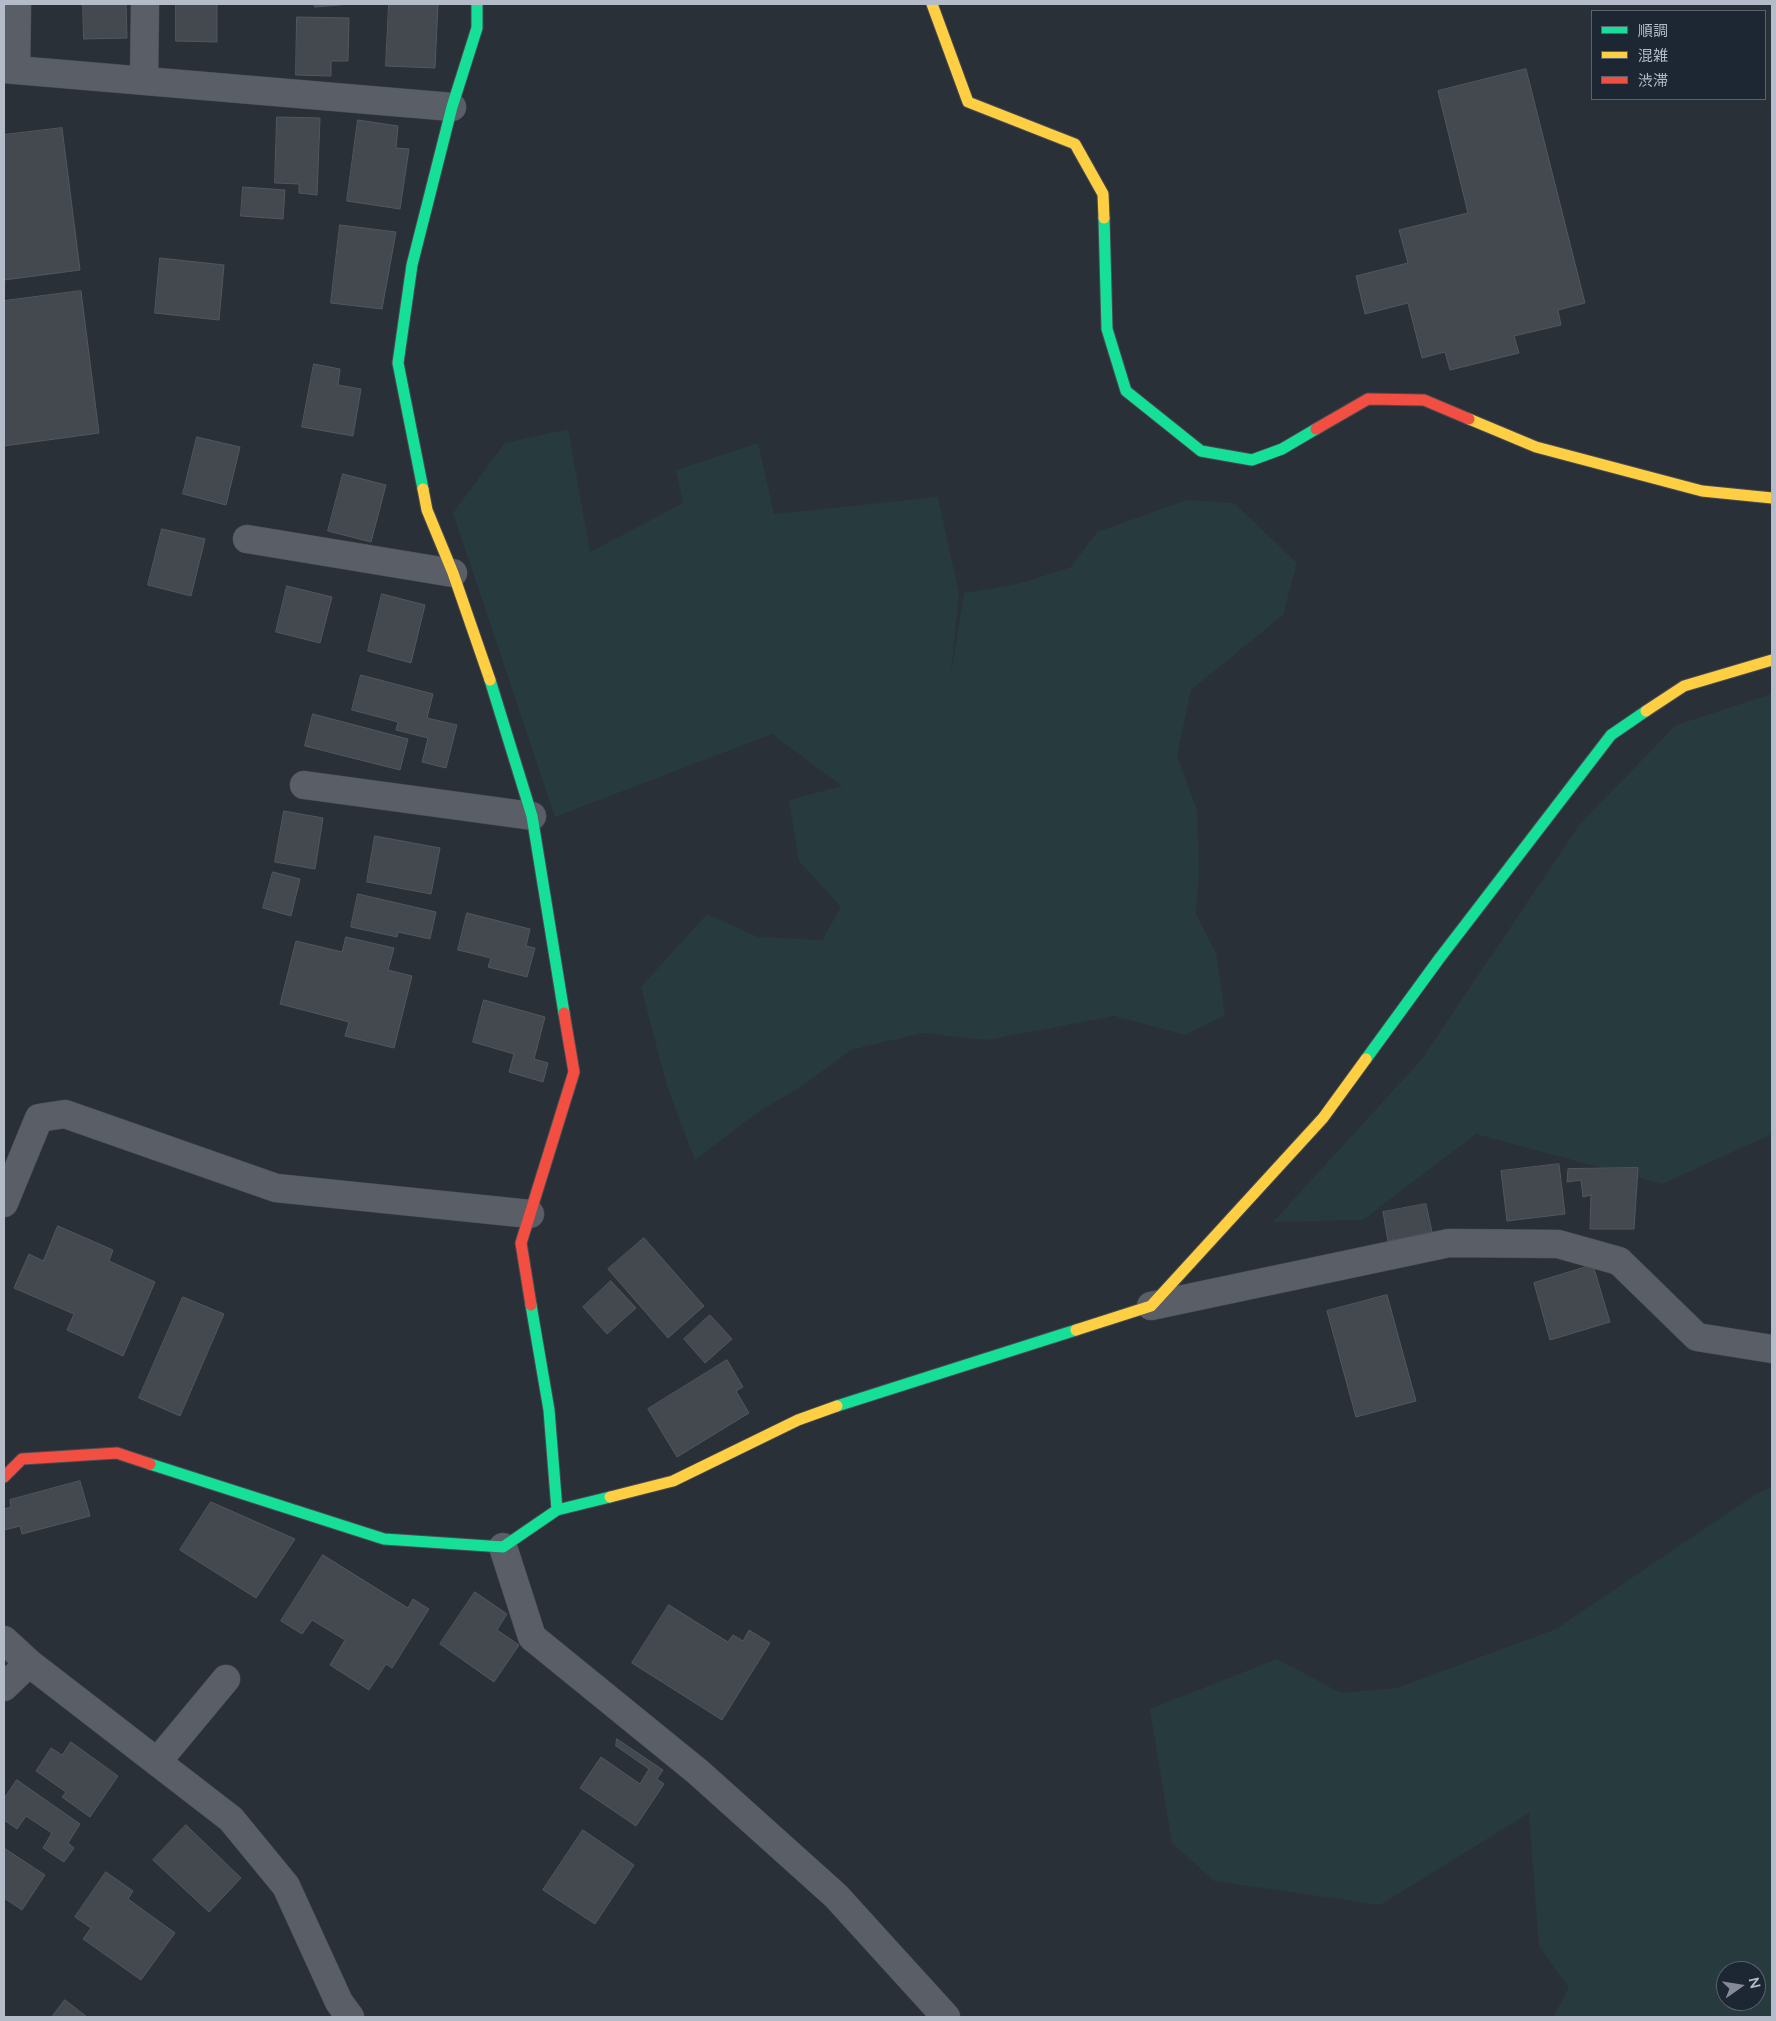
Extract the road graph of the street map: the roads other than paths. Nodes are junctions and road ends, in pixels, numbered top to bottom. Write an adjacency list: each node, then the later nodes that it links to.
1 (17, 4): 5 (street)
2 (145, 4): 6 (street)
3 (477, 4): 7 (street)
4 (932, 4): 8 (street)
5 (10, 70): 6 (street)
6 (144, 81): 7 (street)
7 (452, 107): 10 (street)
8 (1772, 498)
9 (247, 539): 10 (street)
10 (452, 573): 13 (street)
11 (1772, 660): 16 (street)
12 (304, 785): 13 (street)
13 (532, 816): 15 (street)
14 (4, 1204): 15 (street)
15 (530, 1214): 19 (street)
16 (1151, 1306): 17 (street); 19 (street)
17 (1772, 1349)
18 (4, 1477): 20 (street)
19 (557, 1510): 20 (street)
20 (503, 1547): 27 (street)
21 (4, 1640): 22 (street)
22 (29, 1663): 24 (street); 25 (street)
23 (226, 1679): 25 (street)
24 (4, 1687)
25 (157, 1762): 26 (street)
26 (339, 2012)
27 (946, 2017)

